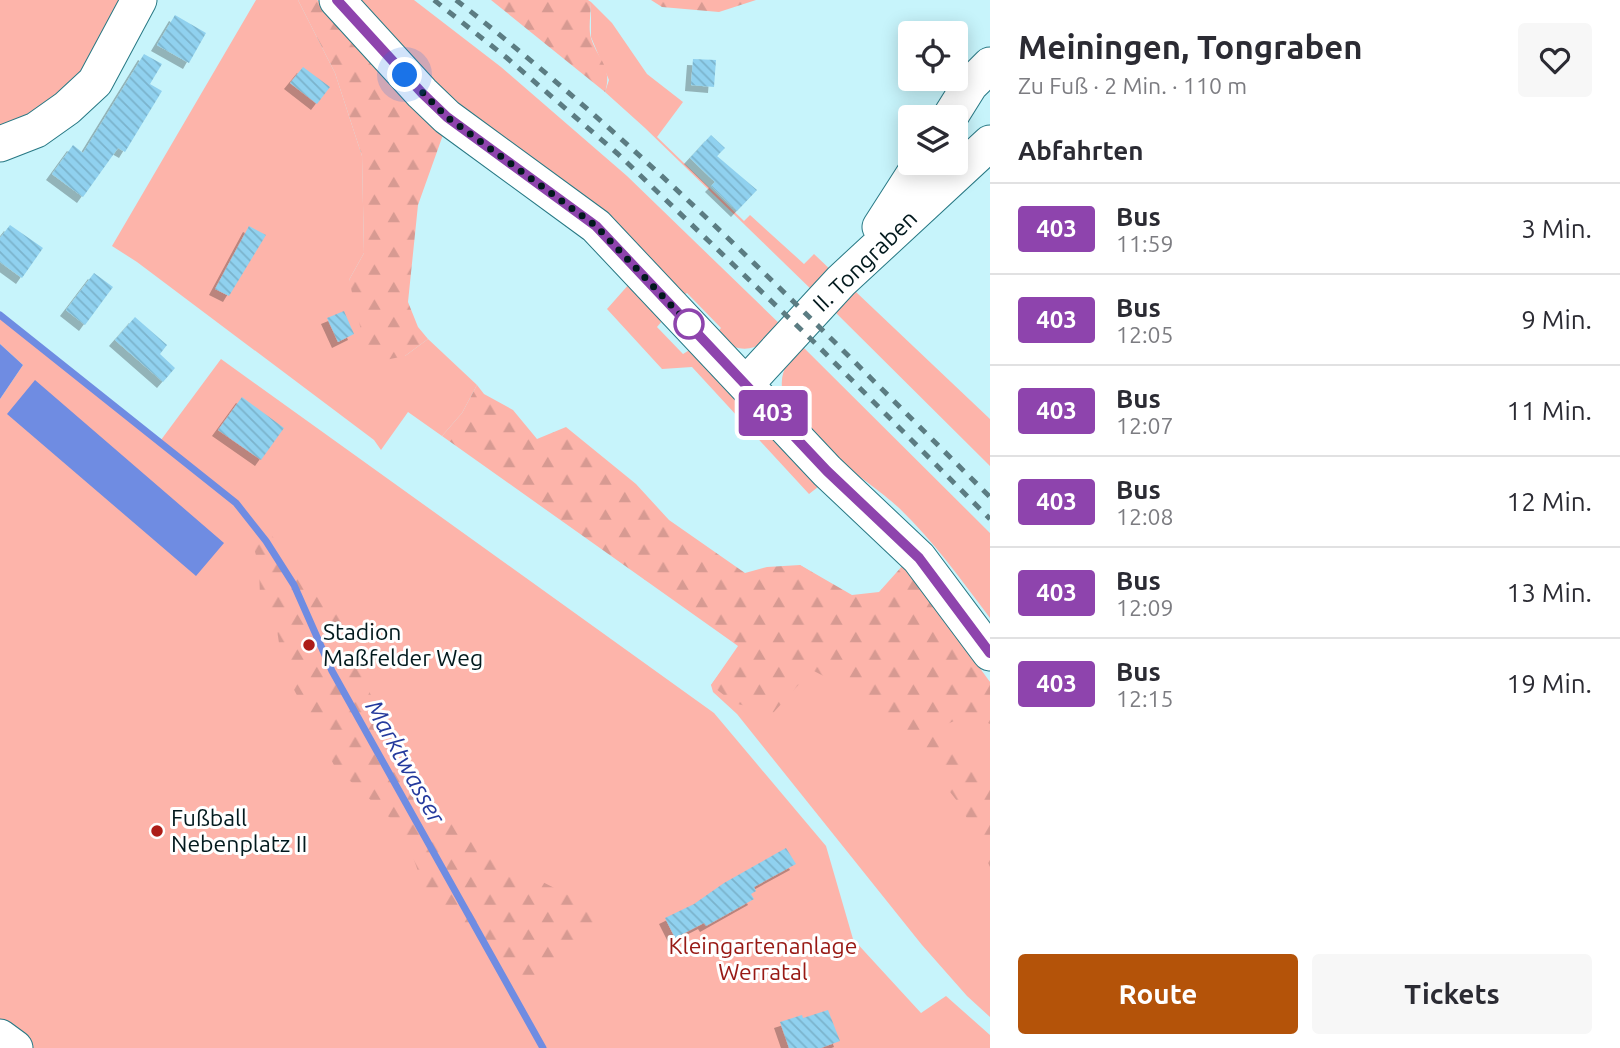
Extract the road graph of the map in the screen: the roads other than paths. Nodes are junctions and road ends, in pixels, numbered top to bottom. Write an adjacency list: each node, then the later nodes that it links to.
1 (139, 0): 6 (street)
2 (337, 0): 9 (street)
3 (990, 65): 4 (street)
4 (958, 105)
5 (990, 143): 8 (street, II. Tongraben)
6 (0, 144)
7 (914, 175): 8 (street)
8 (841, 281): 9 (street, II. Tongraben)
9 (746, 384): 10 (street)
10 (990, 653)
11 (0, 1037): 12 (street)
12 (15, 1048)

